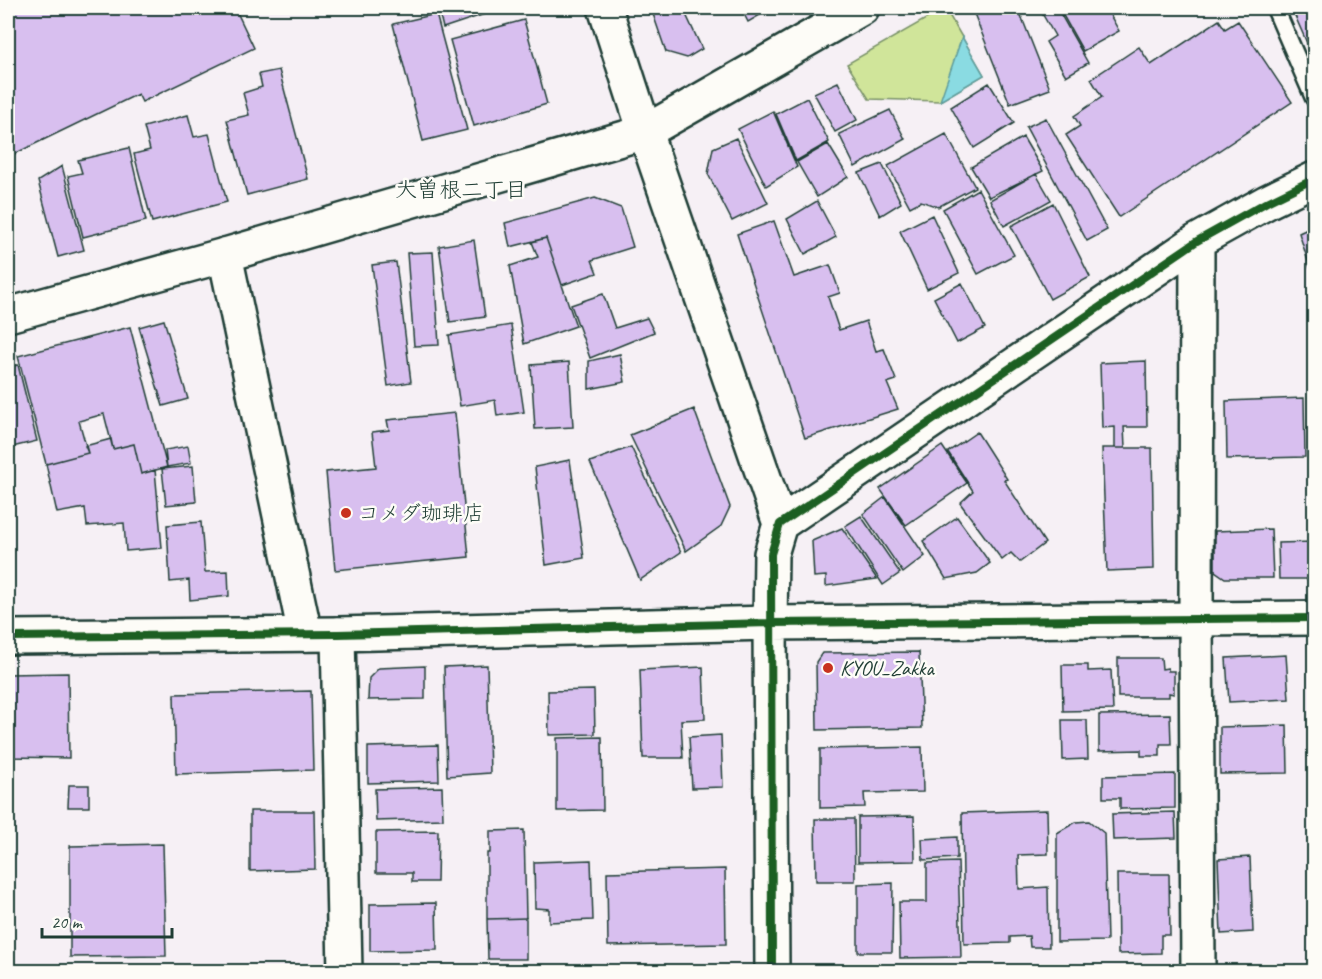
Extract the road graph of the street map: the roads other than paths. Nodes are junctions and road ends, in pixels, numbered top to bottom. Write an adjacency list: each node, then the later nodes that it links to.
1 (605, 8): 5 (street)
2 (862, 8): 5 (street)
3 (1275, 8): 4 (lane)
4 (1314, 98)
5 (645, 132): 8 (street); 10 (street)
6 (1314, 179): 7 (street)
7 (1197, 241): 10 (street); 11 (street)
8 (225, 255): 9 (street); 14 (street)
9 (8, 315)
10 (780, 524): 13 (street)
11 (1196, 618): 12 (street); 13 (street); 19 (street)
12 (1314, 618)
13 (770, 623): 15 (street); 18 (street)
14 (304, 634): 15 (street); 16 (street)
15 (338, 634): 17 (street)
16 (8, 637)
17 (345, 972)
18 (772, 972)
19 (1198, 972)

